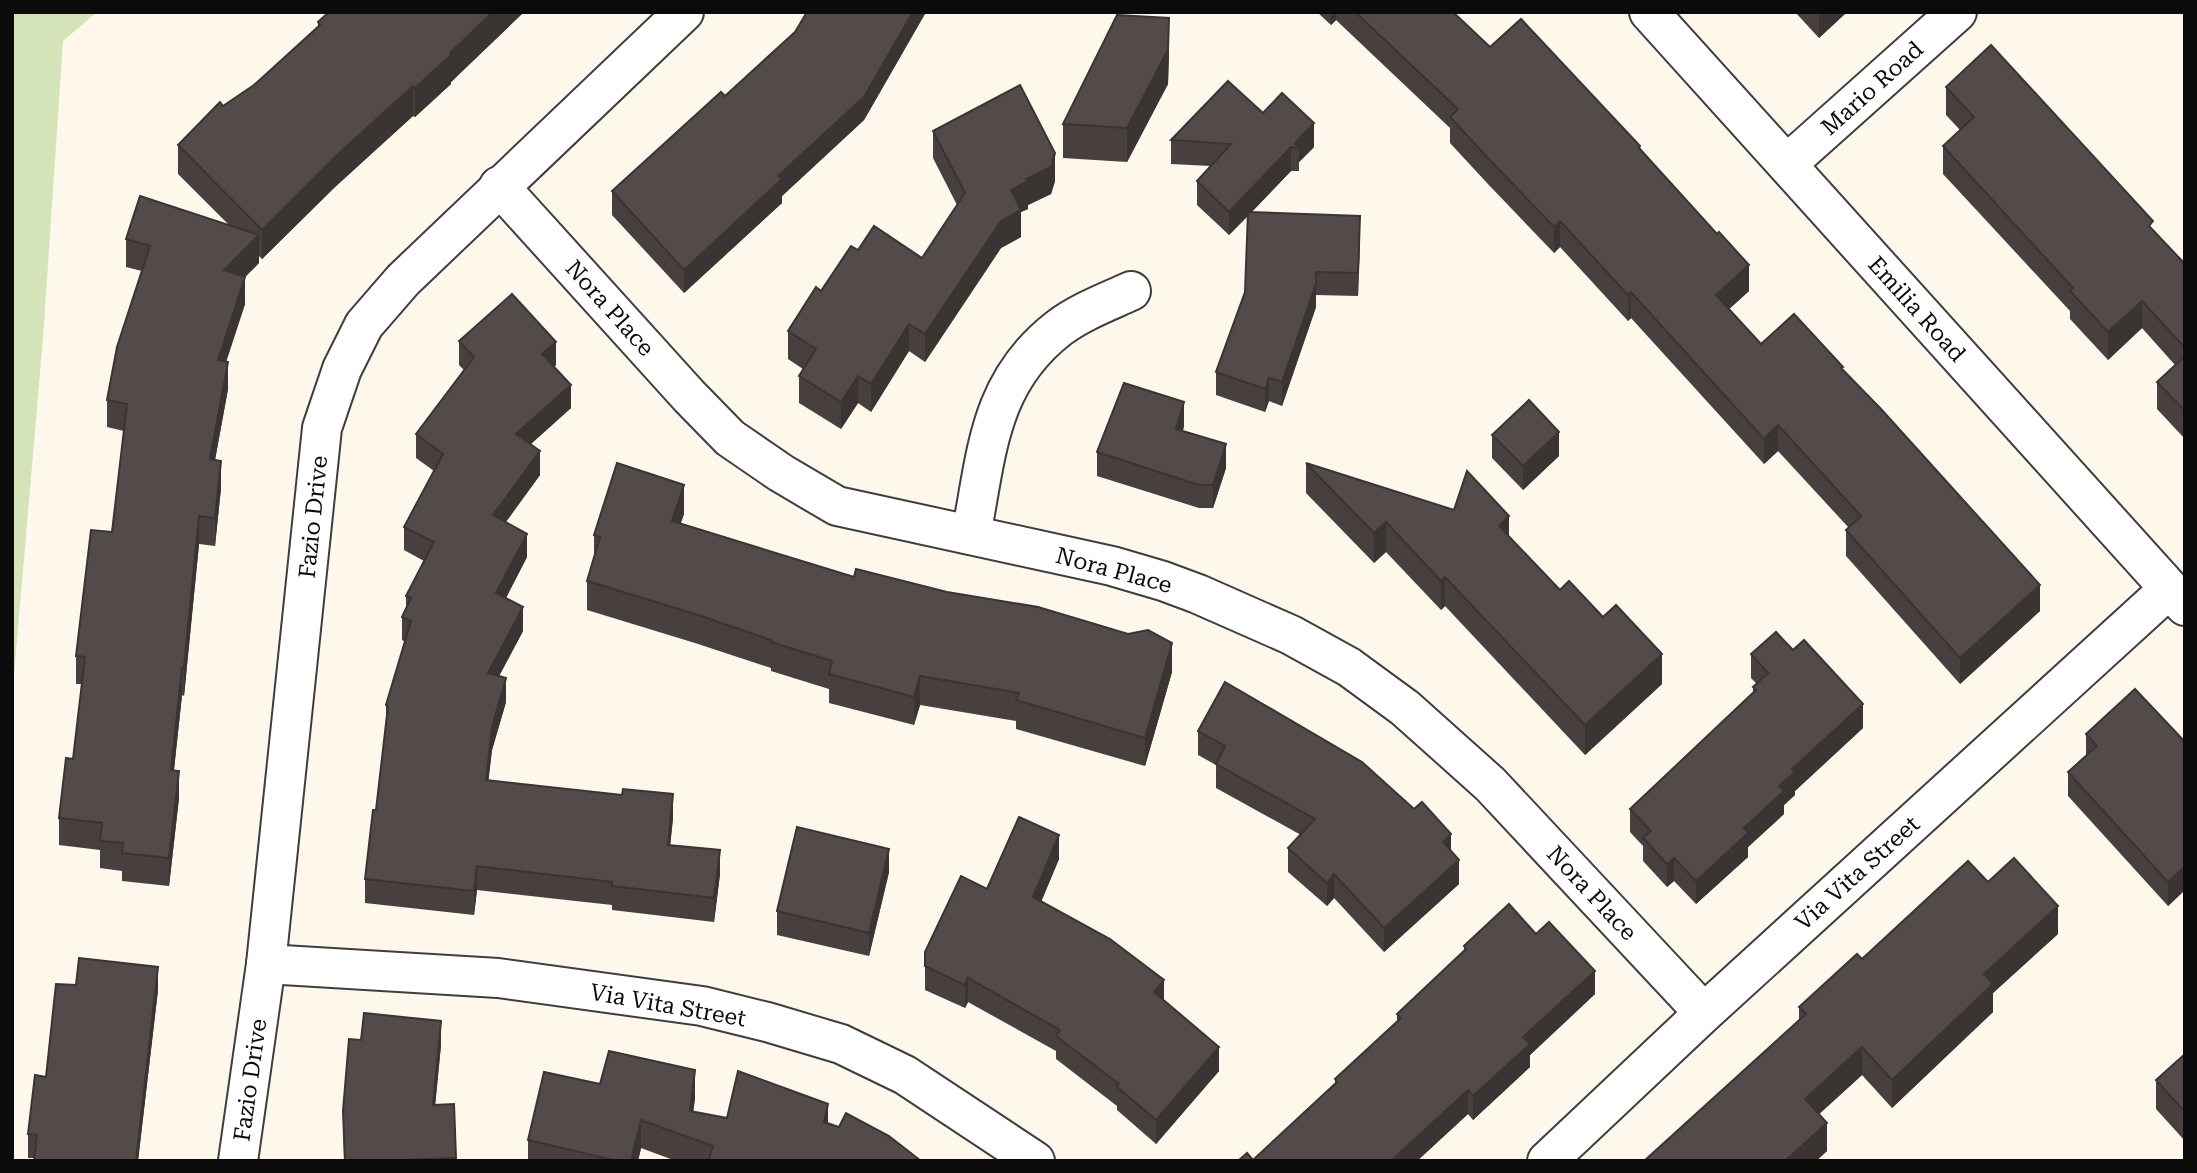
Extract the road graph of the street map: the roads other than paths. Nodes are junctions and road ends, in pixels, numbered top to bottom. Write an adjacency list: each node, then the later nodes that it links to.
1 (684, 12): 5 (street, Fazio Drive)
2 (1649, 12): 4 (street, Emilia Road)
3 (1957, 12): 4 (street, Mario Road)
4 (1787, 164): 8 (street, Emilia Road)
5 (499, 186): 7 (street, Nora Place); 9 (street, Fazio Drive)
6 (1131, 291): 7 (street)
7 (971, 535): 10 (street, Nora Place)
8 (2177, 597): 10 (street, Via Vita Street)
9 (266, 964): 11 (street, Fazio Drive); 12 (street, Via Vita Street)
10 (1704, 1013): 13 (street, Via Vita Street)
11 (238, 1161)
12 (1035, 1161)
13 (1547, 1161)

